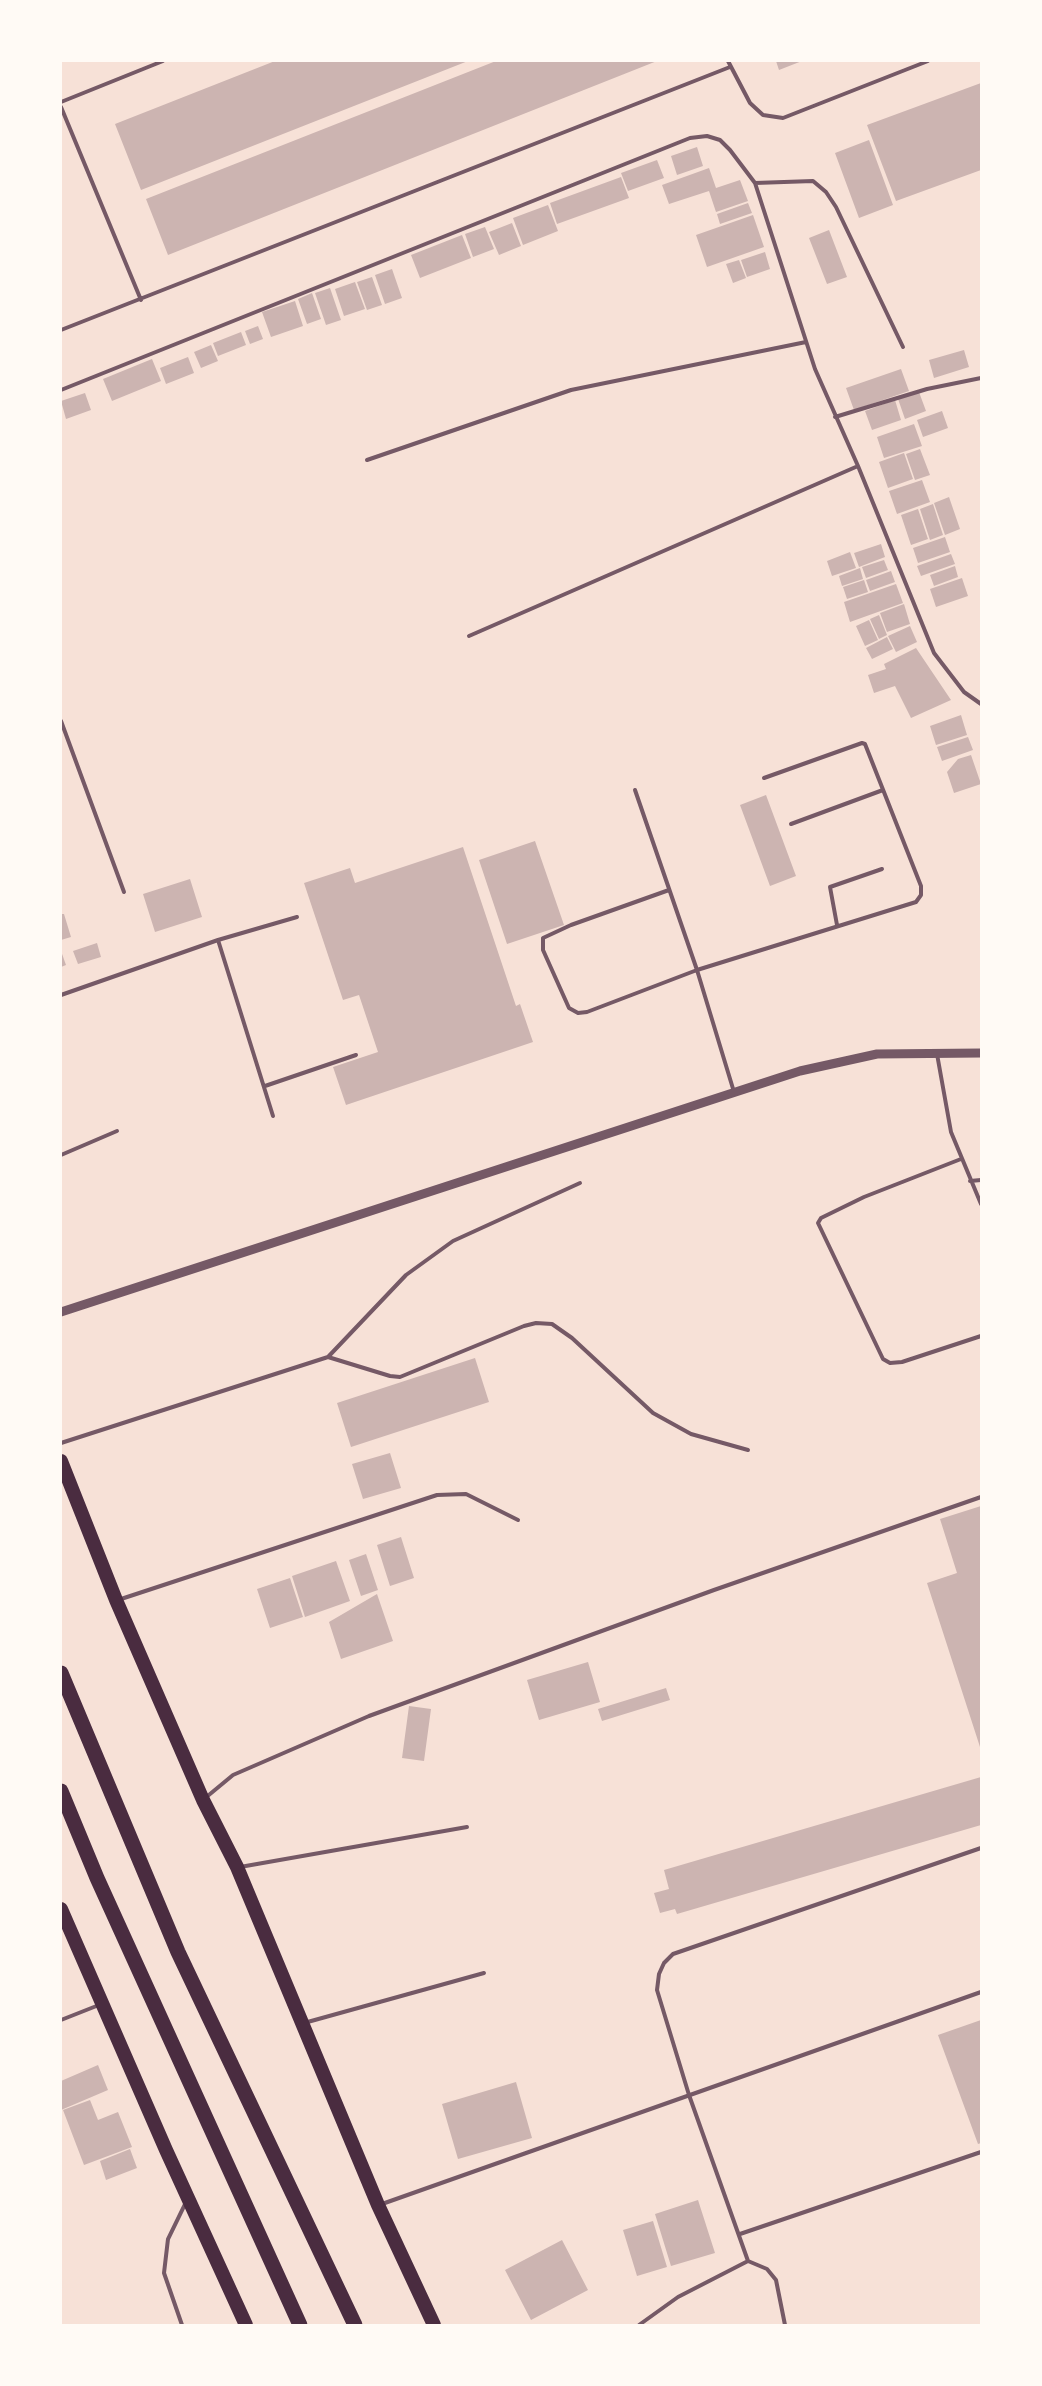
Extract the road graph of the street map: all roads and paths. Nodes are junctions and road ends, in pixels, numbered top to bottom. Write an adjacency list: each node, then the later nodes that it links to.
1 (163, 61): 5 (lane)
2 (728, 61): 4 (lane)
3 (928, 61): 4 (lane)
4 (730, 67): 8 (lane)
5 (61, 102)
6 (61, 107): 8 (lane)
7 (755, 183): 10 (lane); 11 (lane); 13 (lane)
8 (140, 300): 9 (lane)
9 (61, 330)
10 (806, 342): 14 (lane); 15 (lane)
11 (903, 347)
12 (981, 378): 14 (lane)
13 (61, 390)
14 (835, 417): 16 (lane)
15 (368, 460)
16 (858, 466): 17 (lane); 18 (lane)
17 (469, 636)
18 (981, 704)
19 (61, 721): 26 (lane)
20 (764, 778): 22 (lane)
21 (635, 790): 25 (lane)
22 (883, 790): 23 (lane); 28 (lane)
23 (791, 824)
24 (882, 869): 28 (lane)
25 (669, 890): 30 (lane); 30 (lane)
26 (124, 892)
27 (297, 917): 29 (lane)
28 (837, 925): 30 (lane)
29 (218, 940): 31 (lane); 35 (lane)
30 (697, 970): 36 (lane)
31 (61, 995)
32 (937, 1053): 33 (street); 36 (street); 40 (lane)
33 (981, 1053)
34 (356, 1055): 35 (lane)
35 (265, 1086): 37 (lane)
36 (734, 1092): 45 (street)
37 (273, 1116)
38 (117, 1131): 39 (lane)
39 (61, 1155)
40 (961, 1159): 42 (lane); 46 (lane)
41 (981, 1180): 42 (lane)
42 (970, 1181): 44 (lane)
43 (580, 1183): 47 (lane)
44 (981, 1204)
45 (61, 1312)
46 (981, 1336)
47 (328, 1357): 48 (lane); 49 (lane)
48 (61, 1443)
49 (748, 1450)
50 (61, 1461): 53 (highway)
51 (981, 1497): 56 (lane)
52 (518, 1520): 53 (lane)
53 (116, 1600): 56 (highway)
54 (61, 1672): 75 (highway)
55 (61, 1791): 74 (highway)
56 (202, 1800): 59 (highway)
57 (466, 1827): 59 (lane)
58 (981, 1848): 66 (lane)
59 (238, 1867): 65 (highway)
60 (61, 1909): 63 (highway)
61 (484, 1973): 65 (lane)
62 (981, 1992): 66 (lane)
63 (104, 2004): 64 (lane); 68 (highway)
64 (61, 2020)
65 (302, 2023): 69 (highway)
66 (689, 2095): 69 (lane); 70 (lane)
67 (981, 2152): 70 (lane)
68 (188, 2197): 72 (lane); 73 (highway)
69 (378, 2205): 76 (highway)
70 (740, 2234): 71 (lane)
71 (748, 2261): 77 (lane); 78 (lane)
72 (182, 2325)
73 (246, 2325)
74 (300, 2325)
75 (355, 2325)
76 (434, 2325)
77 (639, 2325)
78 (785, 2325)

